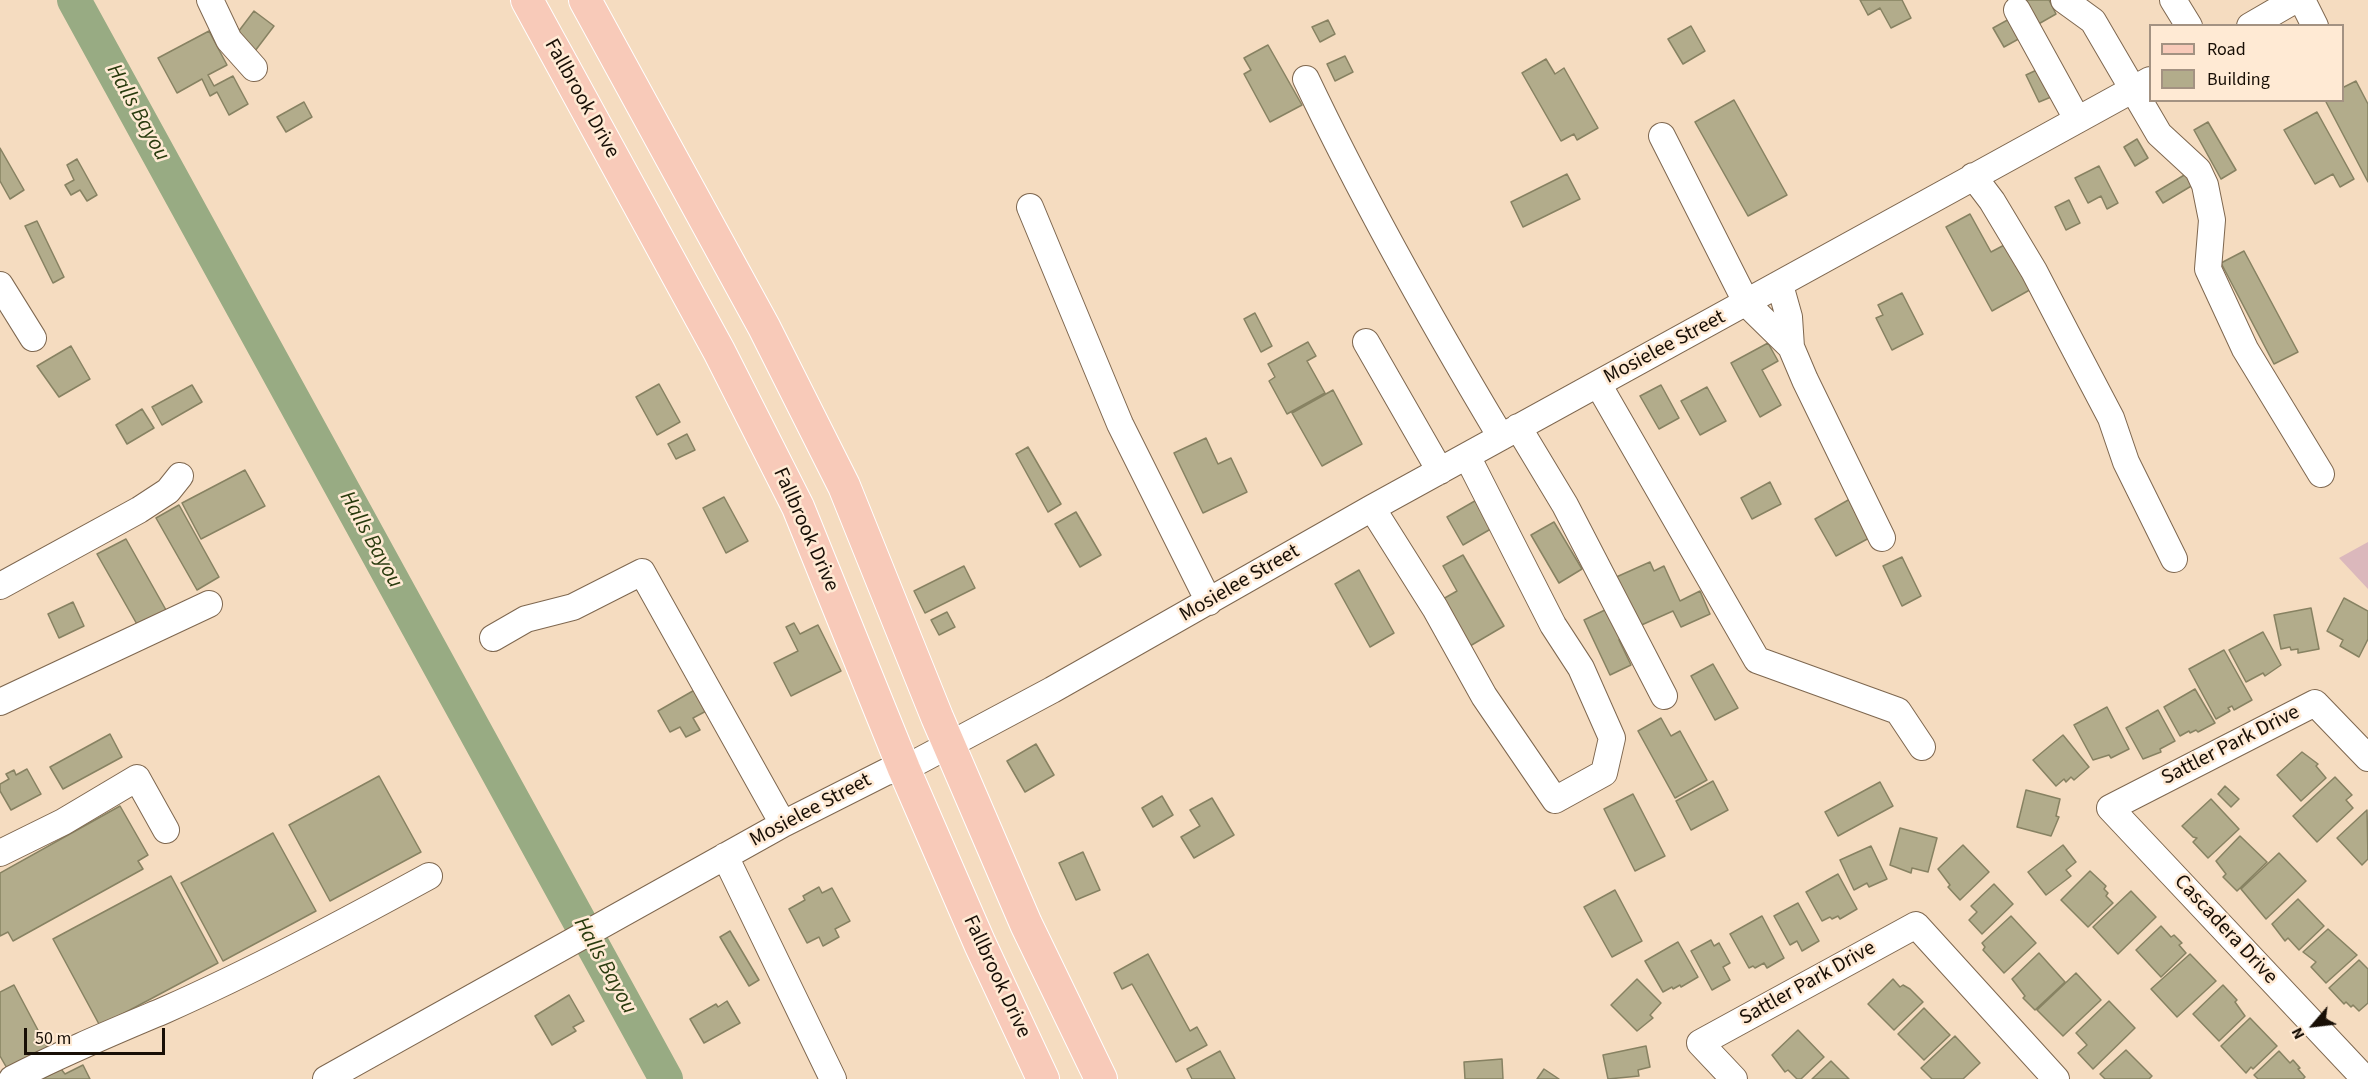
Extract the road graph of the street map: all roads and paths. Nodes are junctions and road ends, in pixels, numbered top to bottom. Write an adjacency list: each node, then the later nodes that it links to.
1 (210, 0): 12 (street)
2 (527, 0): 43 (main road, Fallbrook Drive)
3 (585, 0): 40 (main road)
4 (2064, 0): 14 (street)
5 (2173, 0): 9 (street)
6 (2295, 0): 10 (street)
7 (2302, 0): 11 (street)
8 (2017, 10): 15 (street)
9 (2189, 24)
10 (2253, 24)
11 (2314, 24)
12 (254, 68)
13 (1306, 79): 26 (street)
14 (2142, 85): 15 (street, Mosielee Street); 29 (street)
15 (2077, 119): 17 (street, Mosielee Street)
16 (1662, 135): 21 (street)
17 (1973, 176): 20 (street, Mosielee Street); 33 (street)
18 (1030, 207): 35 (street)
19 (0, 285): 22 (street)
20 (1780, 285): 21 (street, Mosielee Street); 24 (street)
21 (1747, 304): 24 (street); 25 (street, Mosielee Street)
22 (33, 338)
23 (1366, 342): 28 (street)
24 (1791, 347): 32 (street)
25 (1598, 384): 26 (street, Mosielee Street); 41 (street)
26 (1509, 432): 27 (street, Mosielee Street); 38 (street)
27 (1467, 456): 28 (street, Mosielee Street); 31 (street)
28 (1440, 471): 31 (street, Mosielee Street)
29 (2322, 474)
30 (180, 476): 34 (street)
31 (1372, 508): 35 (street, Mosielee Street)
32 (1882, 538)
33 (2174, 559)
34 (0, 586)
35 (1209, 602): 40 (street, Mosielee Street)
36 (209, 604): 39 (street)
37 (492, 638): 45 (street)
38 (1664, 696)
39 (0, 702)
40 (949, 744): 43 (street, Mosielee Street); 54 (main road)
41 (1922, 747)
42 (2368, 758): 44 (street, Sattler Park Drive)
43 (904, 769): 45 (street, Mosielee Street); 53 (main road, Fallbrook Drive)
44 (2110, 808): 57 (street, Cascadera Drive)
45 (783, 824): 48 (street, Mosielee Street)
46 (166, 830): 47 (street)
47 (0, 853)
48 (725, 856): 51 (street, Mosielee Street); 52 (street)
49 (429, 876): 50 (street)
50 (12, 1079)
51 (326, 1079)
52 (833, 1079)
53 (1043, 1079)
54 (1101, 1079)
55 (1734, 1079): 56 (street, Sattler Park Drive)
56 (2056, 1079)
57 (2366, 1079)

